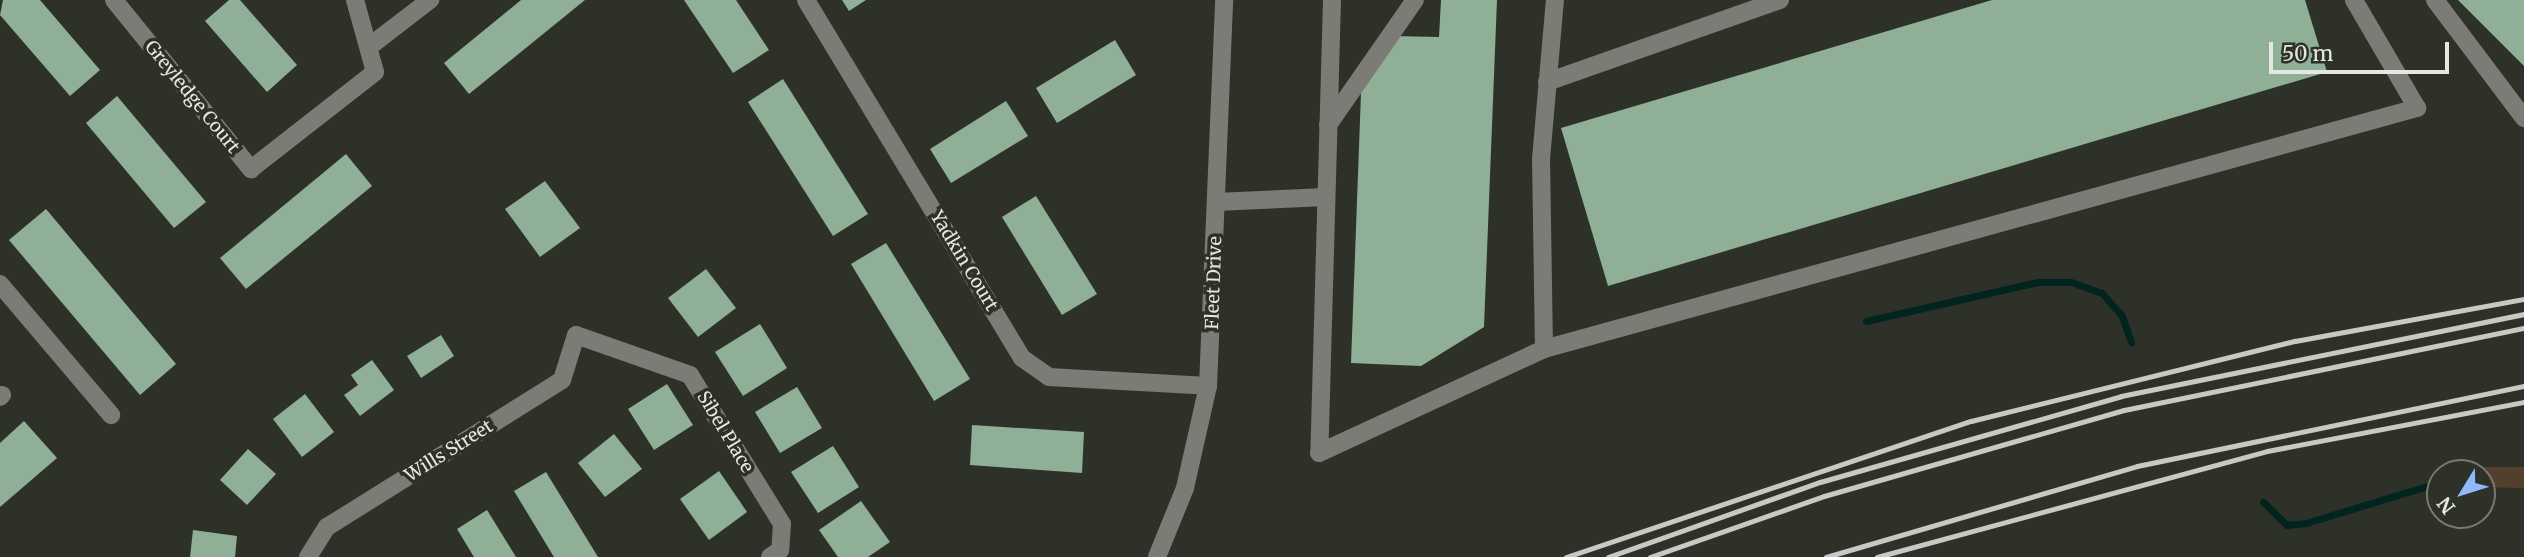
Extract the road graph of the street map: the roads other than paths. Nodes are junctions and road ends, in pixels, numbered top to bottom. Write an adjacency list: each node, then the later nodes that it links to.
1 (114, 0): 12 (street, Greyledge Court)
2 (355, 0): 12 (street)
3 (430, 0): 12 (street)
4 (806, 0): 21 (street, Yadkin Court)
5 (1224, 0): 17 (street, Fleet Drive)
6 (1332, 0): 15 (street)
7 (1415, 0): 15 (street)
8 (1555, 0): 13 (street)
9 (1780, 0): 13 (street)
10 (2354, 0): 20 (street)
11 (2435, 0): 14 (street)
12 (370, 46)
13 (1547, 82): 20 (street)
14 (2524, 118)
15 (1328, 125): 16 (street)
16 (1326, 197): 17 (street); 20 (street)
17 (1216, 202): 21 (street, Fleet Drive)
18 (0, 285): 22 (street)
19 (576, 335): 23 (street, Wills Street); 24 (street, Sibel Place)
20 (1544, 349)
21 (1208, 386): 25 (street, Fleet Drive)
22 (111, 415)
23 (308, 557)
24 (770, 557)
25 (1157, 557)

